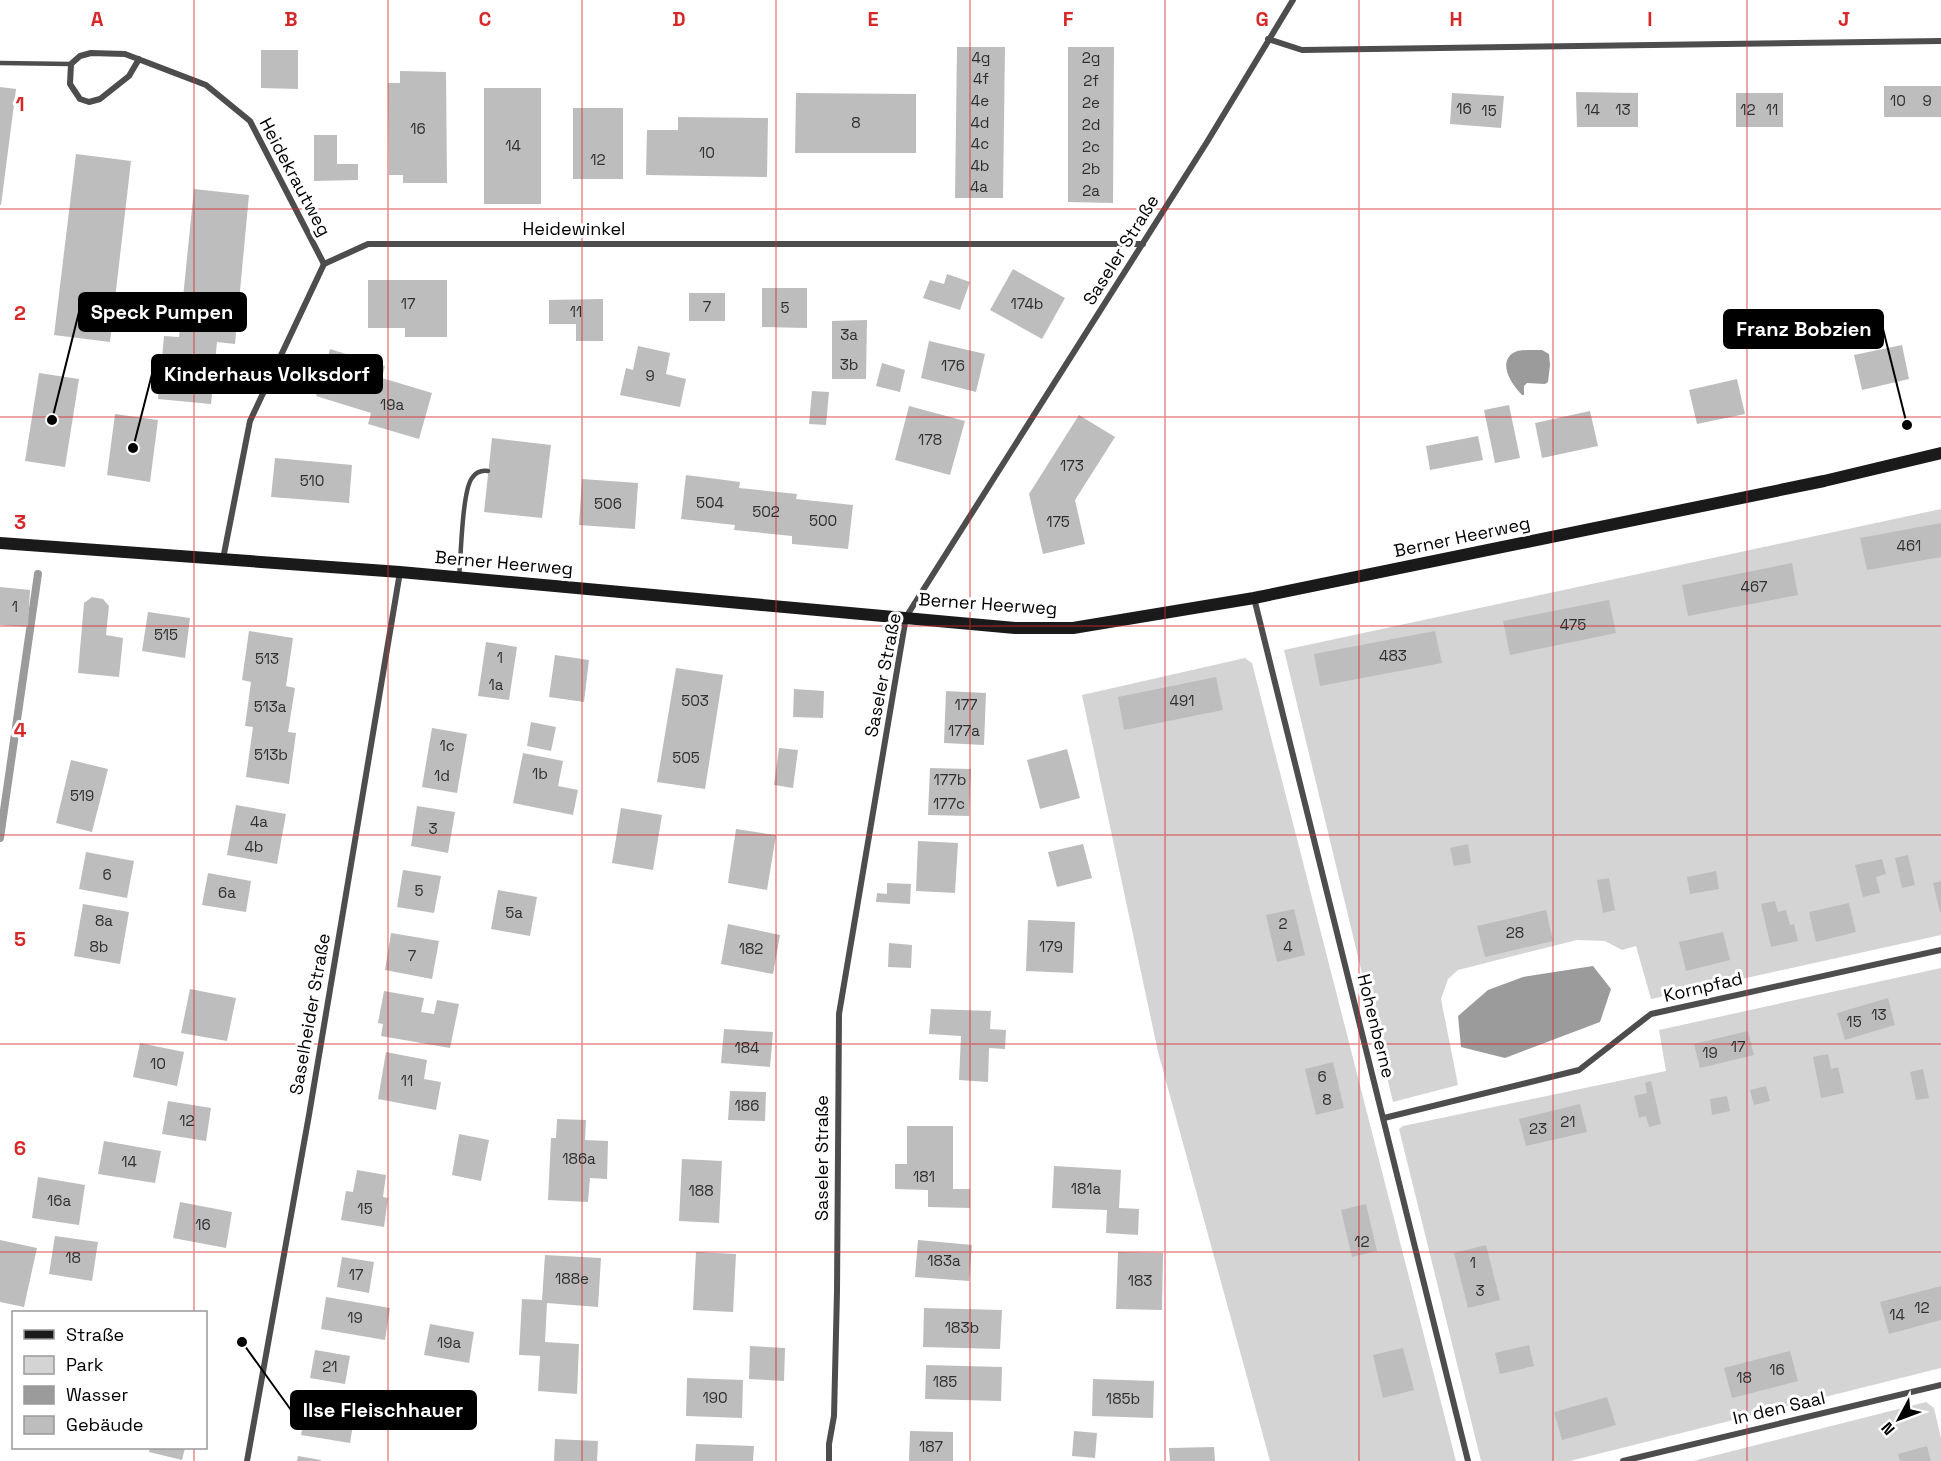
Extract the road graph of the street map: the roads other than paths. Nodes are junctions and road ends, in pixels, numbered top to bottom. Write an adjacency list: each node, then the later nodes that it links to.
1 (1293, 0): 2 (street, Saseler Straße)
2 (1268, 39): 3 (street); 7 (street, Saseler Straße)
3 (1941, 41)
4 (139, 59): 6 (street, Heidekrautweg); 6 (street); 8 (street, Heidekrautweg)
5 (0, 63): 6 (lane)
6 (71, 64)
7 (1143, 244): 8 (street, Heidewinkel); 16 (street, Saseler Straße)
8 (324, 264): 12 (street)
9 (1941, 453): 15 (main road, Berner Heerweg)
10 (488, 471): 14 (lane)
11 (0, 543): 12 (main road, Berner Heerweg)
12 (223, 559): 13 (main road, Berner Heerweg)
13 (400, 572): 14 (main road, Berner Heerweg); 20 (street, Saselheider Straße)
14 (459, 577): 16 (main road, Berner Heerweg)
15 (1254, 598): 16 (main road, Berner Heerweg); 18 (street, Hohenberne)
16 (906, 617): 21 (street, Saseler Straße)
17 (1941, 950): 18 (street, Kornpfad)
18 (1384, 1118): 22 (street, Hohenberne)
19 (1941, 1385): 23 (street, In den Saal)
20 (247, 1461)
21 (829, 1461)
22 (1468, 1461)
23 (1623, 1461)

